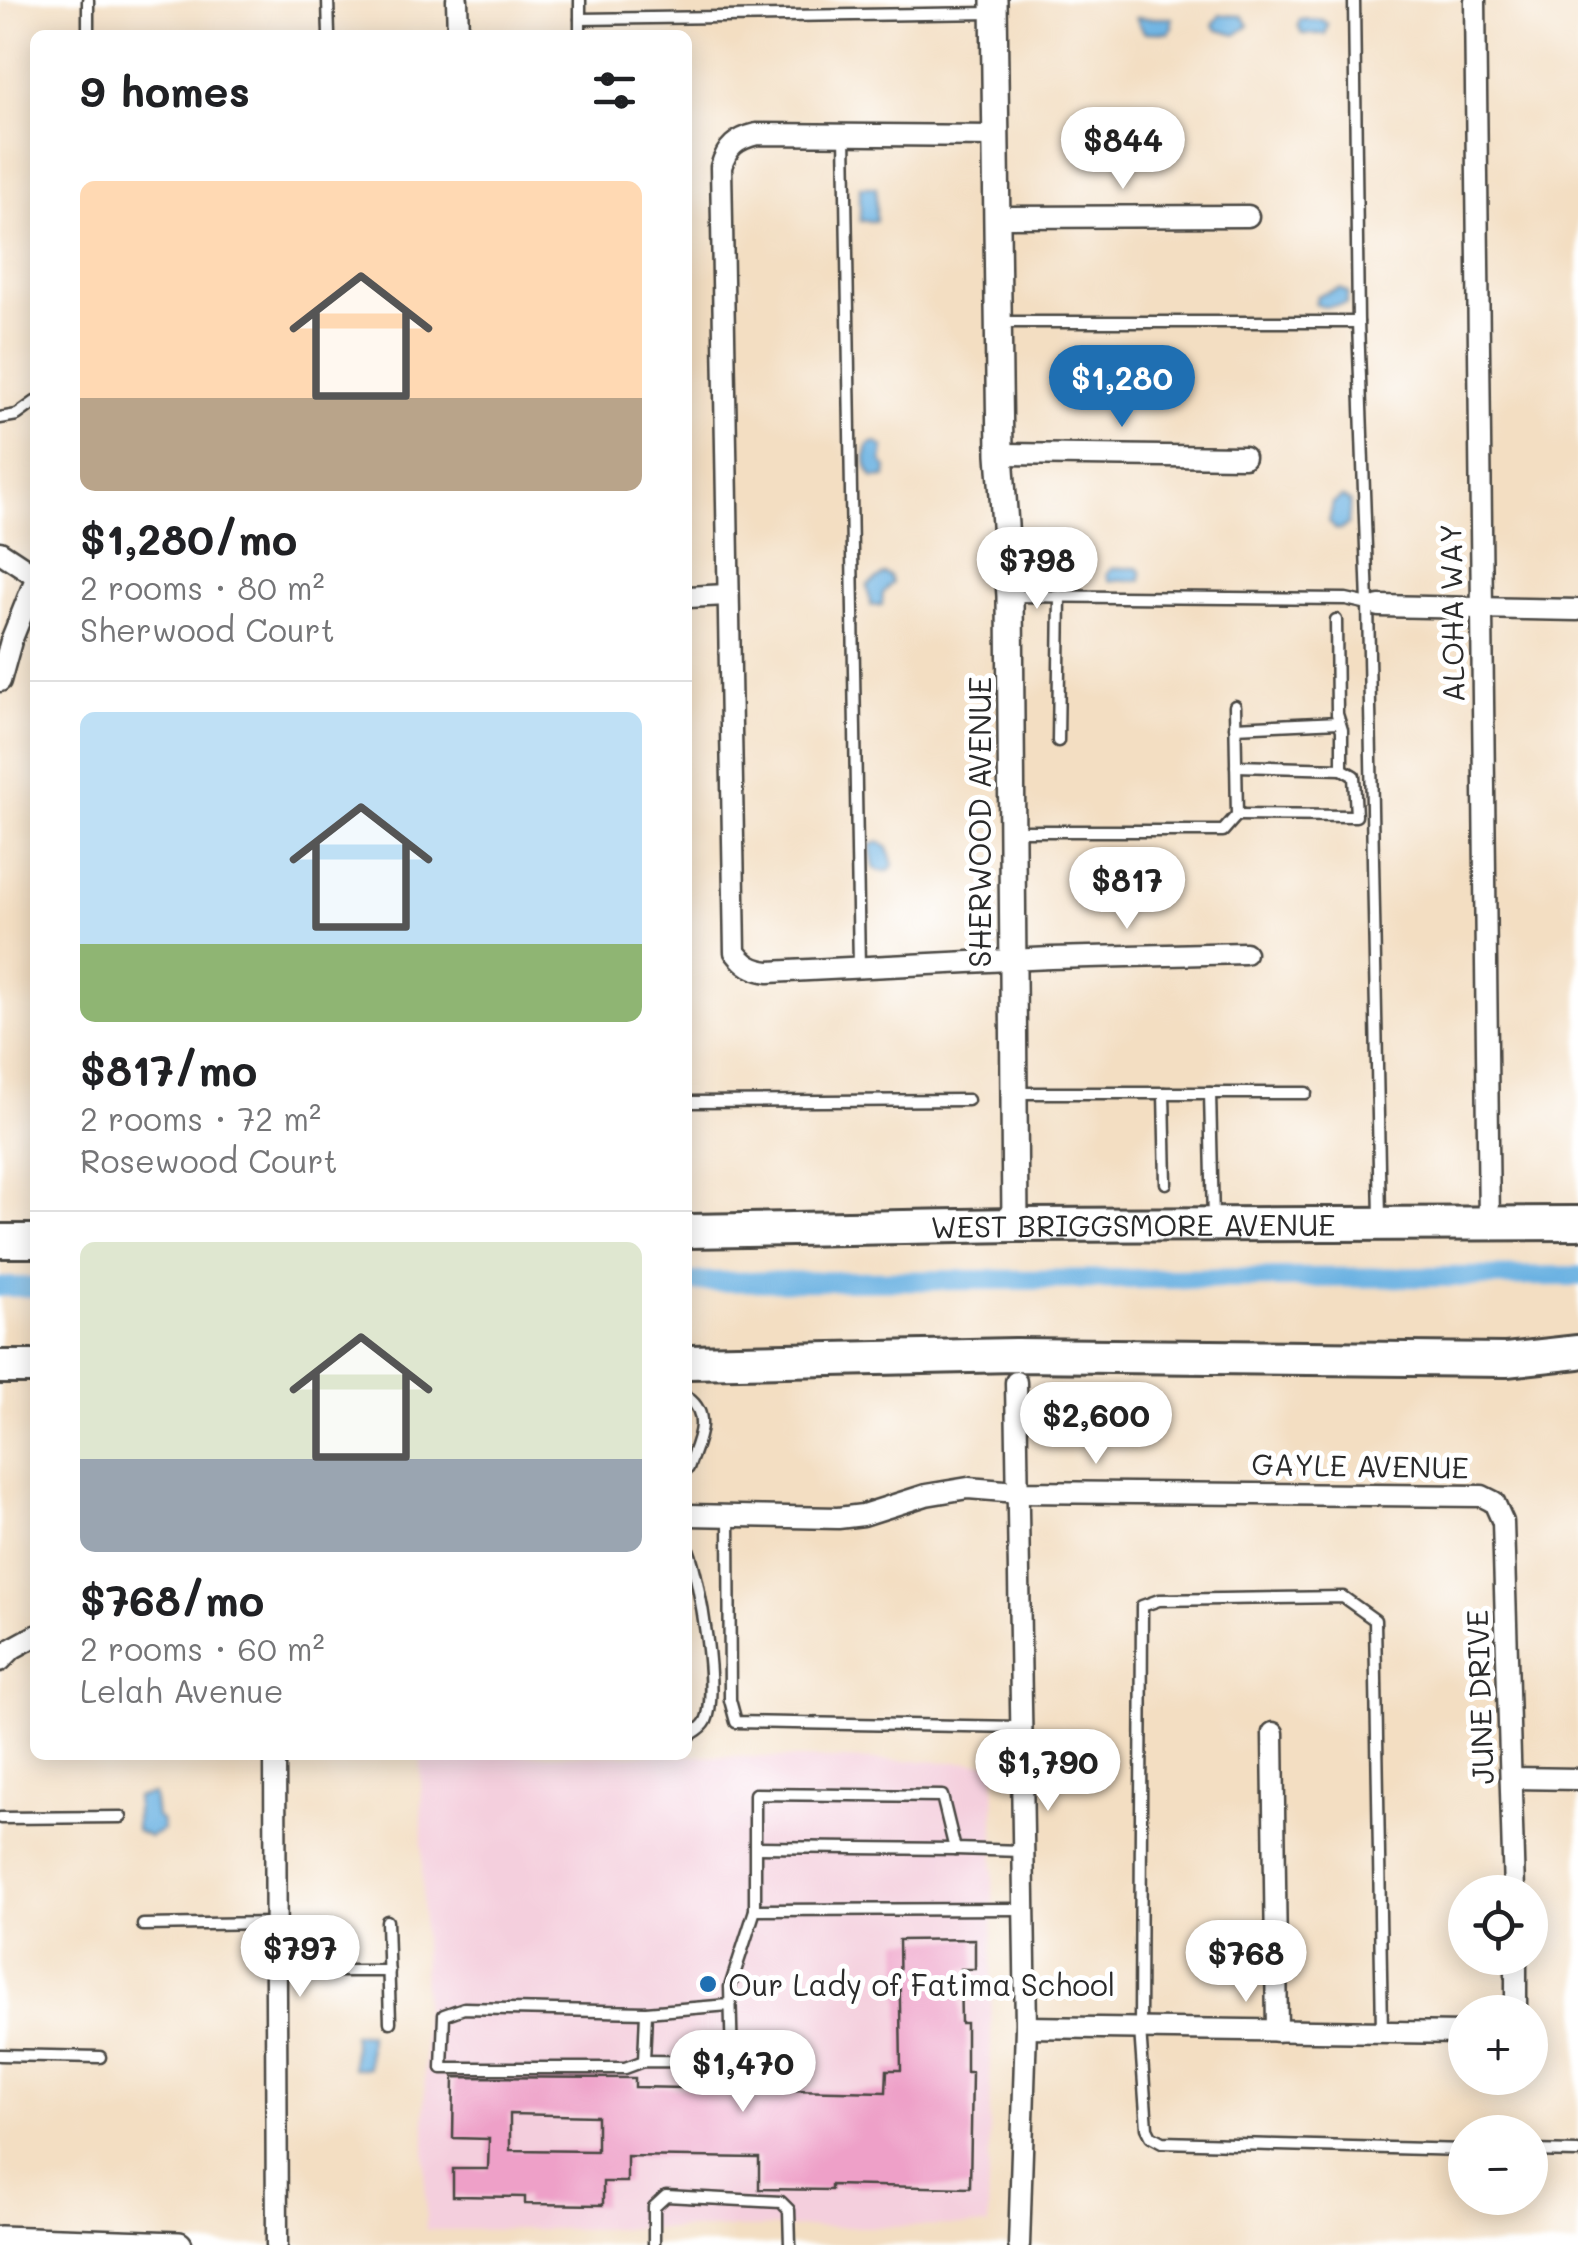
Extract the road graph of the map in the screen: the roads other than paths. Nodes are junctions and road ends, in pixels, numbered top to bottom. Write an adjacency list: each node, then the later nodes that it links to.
1 (88, 0): 9 (lane)
2 (328, 0): 10 (lane)
3 (457, 0): 11 (street)
4 (580, 0): 8 (lane)
5 (1354, 0): 18 (lane)
6 (1475, 0): 31 (street, ALOHA WAY)
7 (994, 7): 8 (lane); 14 (street, SHERWOOD AVENUE)
8 (580, 19): 12 (lane)
9 (88, 30)
10 (329, 30)
11 (458, 30)
12 (580, 30)
13 (845, 134): 14 (street); 26 (street); 45 (lane)
14 (996, 136): 16 (street, SHERWOOD AVENUE)
15 (1248, 216): 16 (street)
16 (998, 218): 17 (street, SHERWOOD AVENUE)
17 (998, 322): 18 (lane); 21 (street, SHERWOOD AVENUE)
18 (1358, 322): 30 (lane)
19 (30, 405): 20 (lane)
20 (0, 418)
21 (1000, 454): 22 (street); 27 (street, SHERWOOD AVENUE)
22 (1244, 456)
23 (0, 552): 24 (street)
24 (30, 574)
25 (30, 591): 34 (street)
26 (727, 595): 29 (street); 45 (street)
27 (1010, 596): 28 (lane); 42 (street, SHERWOOD AVENUE)
28 (1060, 596): 30 (lane); 38 (lane)
29 (692, 597)
30 (1374, 605): 31 (street); 56 (lane)
31 (1481, 609): 32 (street); 57 (street, ALOHA WAY)
32 (1578, 610)
33 (1336, 620): 36 (lane)
34 (0, 681)
35 (1235, 706): 37 (lane)
36 (1339, 722): 37 (lane); 40 (lane)
37 (1235, 726): 39 (lane)
38 (1058, 742)
39 (1236, 766): 40 (lane); 41 (lane)
40 (1342, 769): 41 (lane)
41 (1237, 815): 42 (lane)
42 (1011, 831): 44 (street, SHERWOOD AVENUE)
43 (1244, 953): 44 (street)
44 (1012, 962): 45 (street); 46 (street, SHERWOOD AVENUE)
45 (859, 968)
46 (1013, 1092): 47 (lane); 54 (street, SHERWOOD AVENUE)
47 (1164, 1092): 48 (lane); 52 (lane)
48 (1210, 1092): 49 (lane); 55 (lane)
49 (1306, 1092)
50 (968, 1100): 51 (lane)
51 (692, 1102)
52 (1166, 1183)
53 (1578, 1223): 57 (main road, WEST BRIGGSMORE AVENUE)
54 (1014, 1224): 55 (main road, WEST BRIGGSMORE AVENUE); 58 (main road, WEST BRIGGSMORE AVENUE)
55 (1213, 1224): 56 (main road, WEST BRIGGSMORE AVENUE)
56 (1380, 1224): 57 (main road, WEST BRIGGSMORE AVENUE)
57 (1490, 1224)
58 (692, 1231)
59 (30, 1241): 60 (main road)
60 (0, 1242)
61 (1578, 1352): 62 (main road)
62 (692, 1362)
63 (0, 1367): 64 (main road)
64 (30, 1367)
65 (1016, 1382): 68 (street)
66 (692, 1401): 67 (lane)
67 (692, 1455)
68 (1018, 1492): 69 (street, GAYLE AVENUE); 71 (street, GAYLE AVENUE); 75 (street)
69 (1494, 1502): 79 (street, JUNE DRIVE)
70 (692, 1514): 71 (street, GAYLE AVENUE)
71 (729, 1515): 75 (lane)
72 (692, 1562): 77 (lane)
73 (30, 1639): 74 (street)
74 (1, 1659)
75 (1021, 1727): 85 (street)
76 (1272, 1733): 99 (street)
77 (692, 1734)
78 (274, 1760): 90 (street)
79 (1512, 1778): 80 (street); 86 (street, JUNE DRIVE)
80 (1578, 1779)
81 (0, 1818): 82 (lane)
82 (121, 1818)
83 (756, 1847): 84 (lane); 84 (lane); 87 (lane)
84 (955, 1849): 85 (lane)
85 (1023, 1851): 88 (street)
86 (1514, 1875)
87 (755, 1910): 88 (lane); 94 (lane)
88 (1024, 1910): 97 (street)
89 (387, 1921): 93 (lane)
90 (275, 1923): 91 (lane); 92 (street)
91 (143, 1925)
92 (275, 1971): 93 (lane); 110 (street)
93 (389, 1971): 96 (lane)
94 (728, 2005): 95 (lane); 104 (lane)
95 (646, 2012): 104 (lane); 104 (lane)
96 (390, 2022)
97 (1026, 2028): 98 (street); 113 (street)
98 (1140, 2029): 99 (street); 100 (lane); 105 (lane)
99 (1277, 2031): 100 (street)
100 (1382, 2032): 101 (street)
101 (1448, 2033)
102 (0, 2055): 103 (lane)
103 (100, 2057)
104 (644, 2061)
105 (1448, 2150)
106 (1548, 2151): 107 (lane)
107 (1578, 2152)
108 (0, 2239): 109 (street)
109 (180, 2245)
110 (277, 2245)
111 (654, 2245): 112 (lane)
112 (790, 2245)
113 (1019, 2245)

